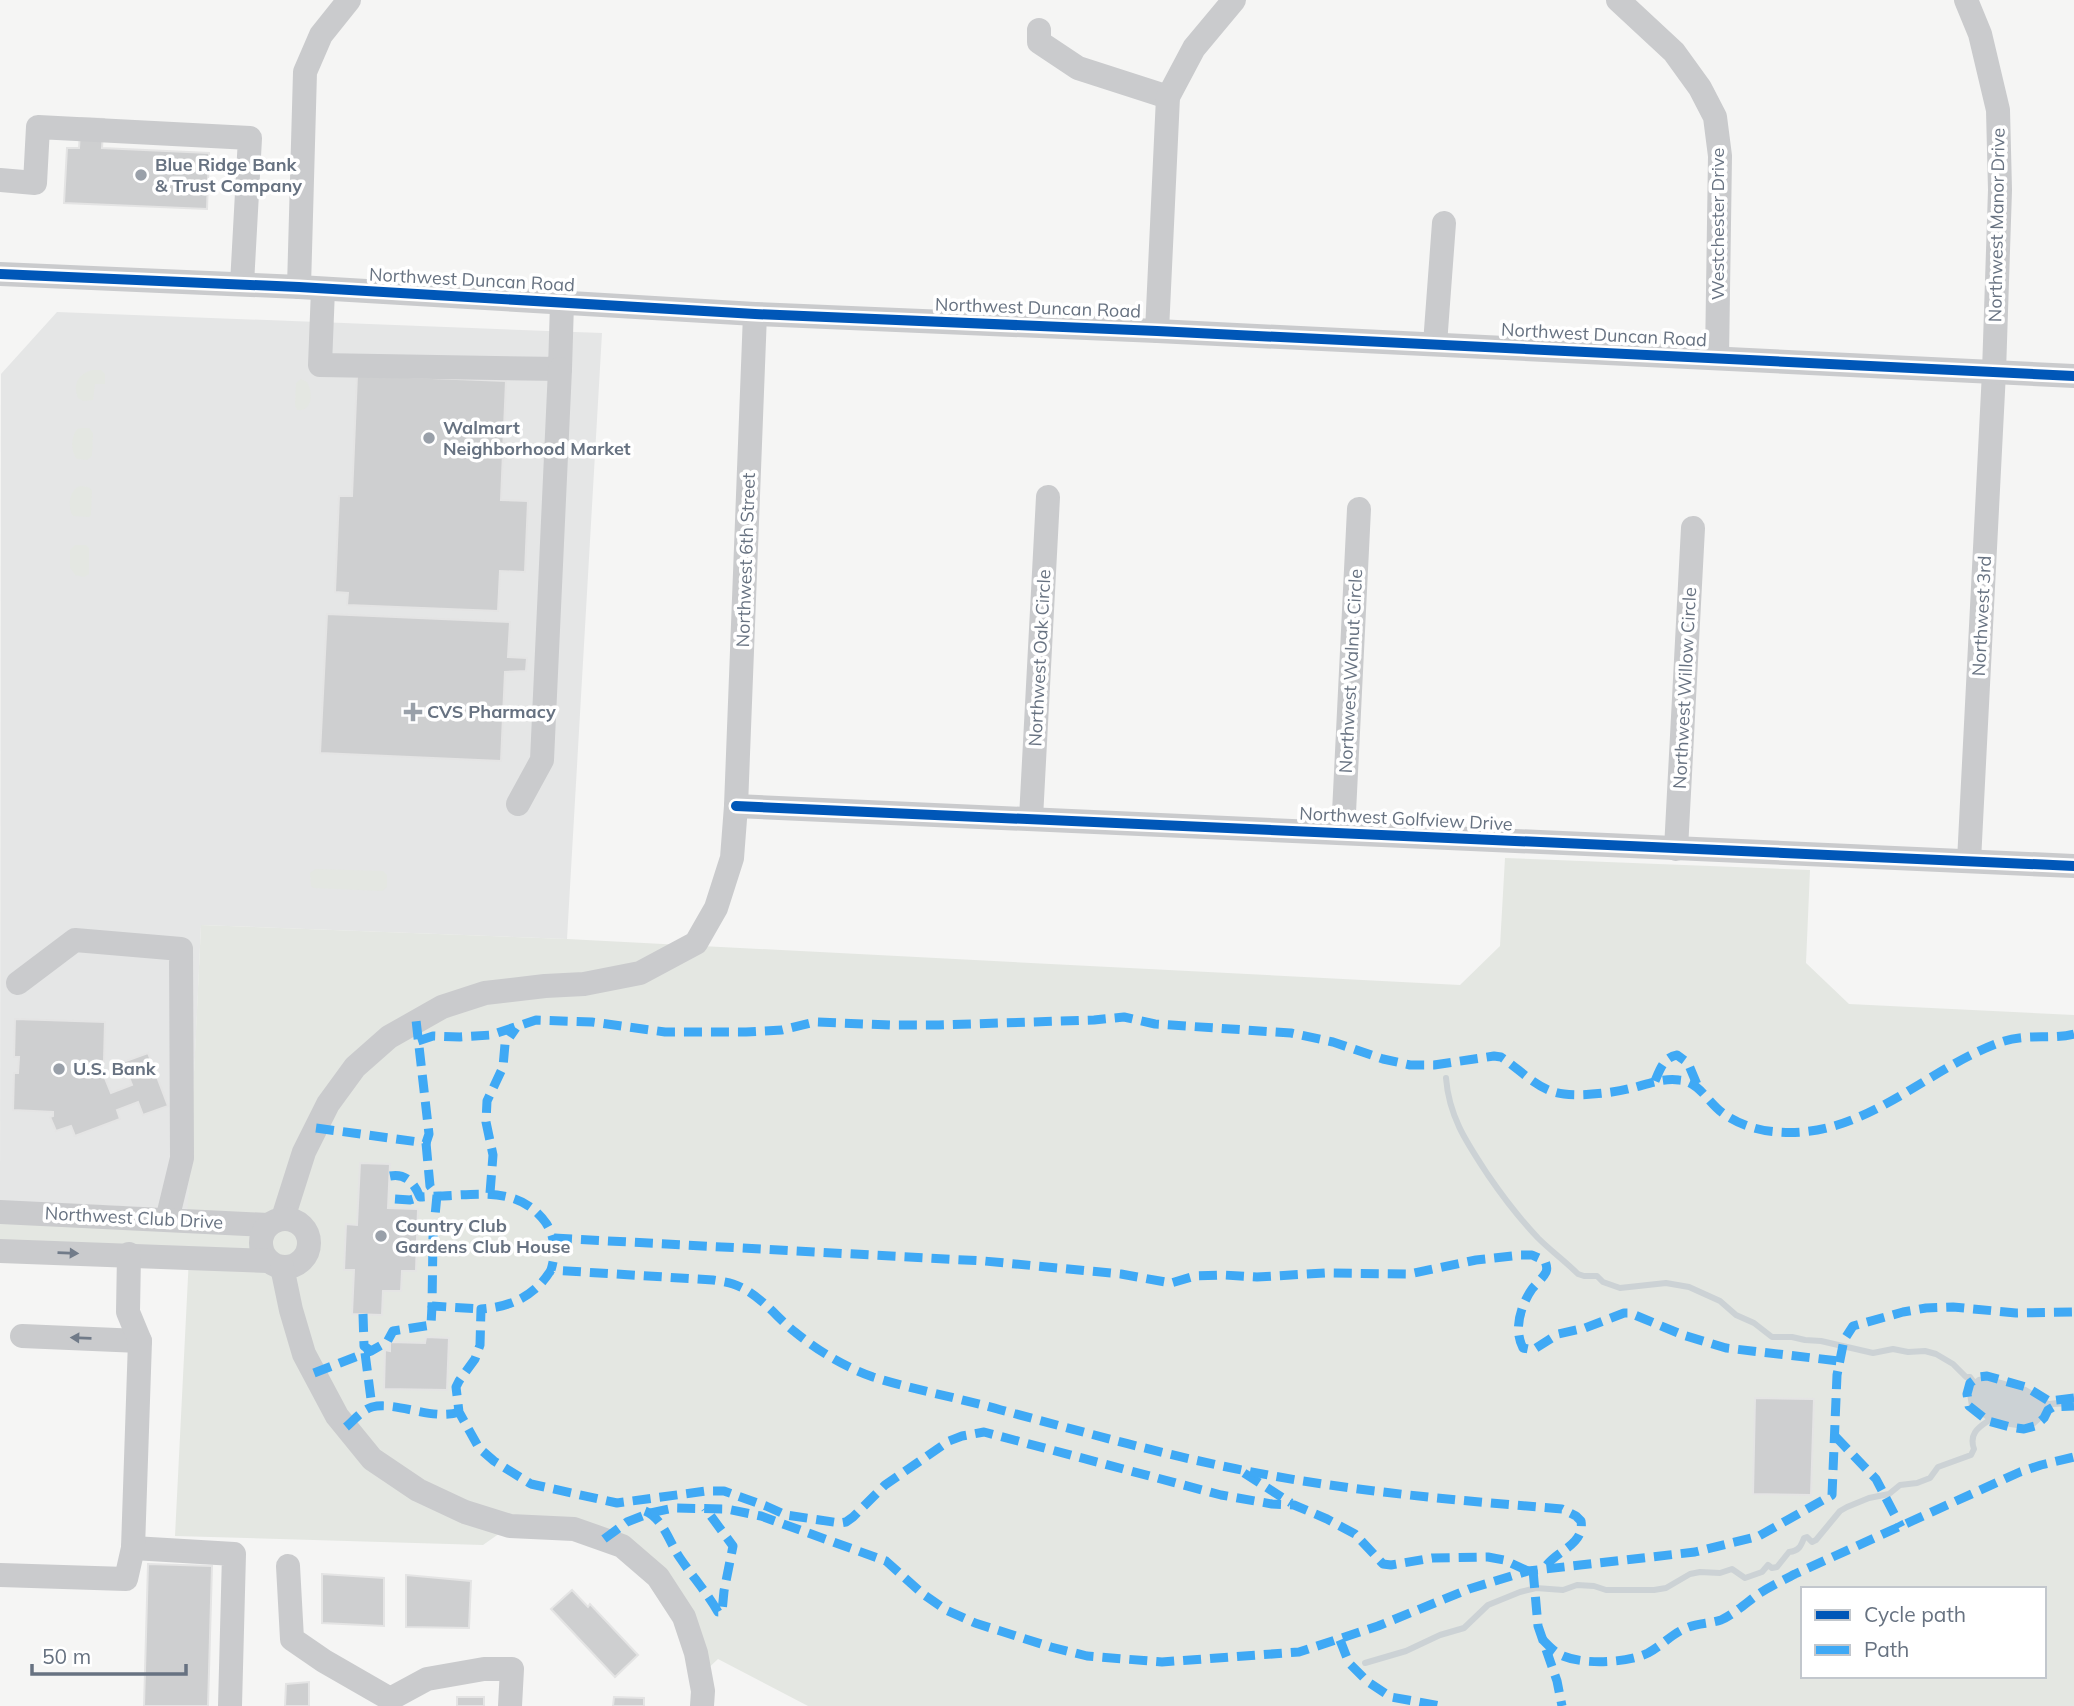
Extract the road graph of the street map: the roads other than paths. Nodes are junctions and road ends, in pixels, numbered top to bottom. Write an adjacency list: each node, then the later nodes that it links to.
1 (349, 0): 11 (street)
2 (1234, 0): 6 (street)
3 (1618, 0): 16 (street, Westchester Drive)
4 (1966, 0): 18 (street, Northwest Manor Drive)
5 (1039, 30): 6 (street)
6 (1168, 97): 14 (street)
7 (0, 180): 10 (street)
8 (1444, 223): 15 (street)
9 (0, 274): 10 (street, Northwest Duncan Road)
10 (242, 284): 11 (street, Northwest Duncan Road)
11 (311, 288): 12 (street, Northwest Duncan Road); 17 (street)
12 (562, 303): 13 (street, Northwest Duncan Road); 17 (street)
13 (755, 314): 14 (street, Northwest Duncan Road); 24 (street, Northwest 6th Street)
14 (1157, 331): 15 (street, Northwest Duncan Road)
15 (1435, 344): 16 (street, Northwest Duncan Road)
16 (1717, 358): 18 (street, Northwest Duncan Road)
17 (560, 369): 23 (street)
18 (1994, 372): 19 (street, Northwest Duncan Road); 28 (street, Northwest 3rd)
19 (2074, 376)
20 (1048, 497): 25 (street, Northwest Oak Circle)
21 (1359, 509): 26 (street, Northwest Walnut Circle)
22 (1693, 528): 27 (street, Northwest Willow Circle)
23 (519, 804)
24 (736, 806): 25 (street, Northwest Golfview Drive); 33 (street, Northwest 6th Street)
25 (1031, 818): 26 (street, Northwest Golfview Drive)
26 (1343, 834): 27 (street, Northwest Golfview Drive)
27 (1676, 849): 28 (street, Northwest Golfview Drive)
28 (1969, 861): 29 (street, Northwest Golfview Drive)
29 (2074, 866)
30 (18, 983): 32 (street)
31 (0, 1212): 32 (street, Northwest Club Drive)
32 (167, 1220): 33 (street, Northwest Club Drive)
33 (276, 1222): 36 (street); 36 (street)
34 (0, 1251): 35 (street, Northwest Club Drive, one-way to 35)
35 (129, 1254): 36 (street, Northwest Club Drive); 38 (street)
36 (275, 1264): 45 (street)
37 (22, 1336): 38 (street, one-way to 37)
38 (140, 1341): 39 (street)
39 (132, 1548): 41 (street); 43 (street)
40 (288, 1566): 42 (street)
41 (0, 1575)
42 (390, 1703): 44 (street)
43 (230, 1706)
44 (510, 1706)
45 (702, 1706)

